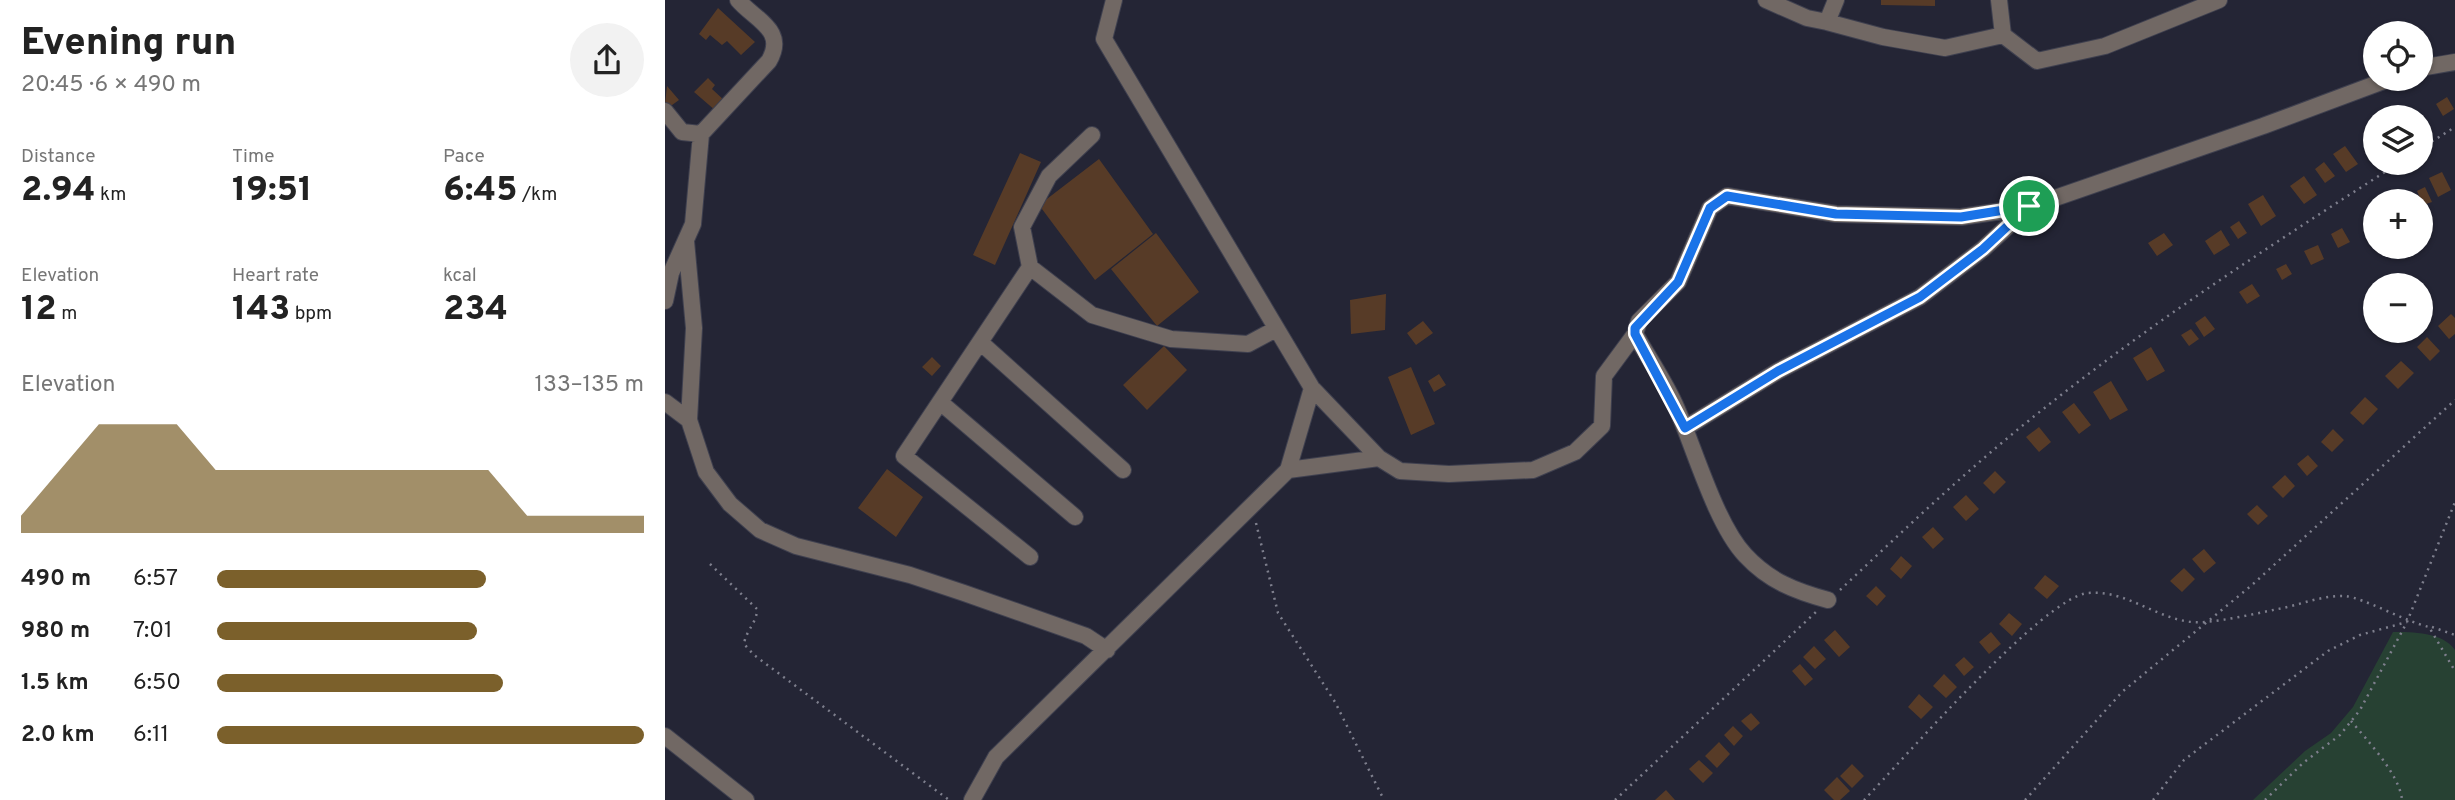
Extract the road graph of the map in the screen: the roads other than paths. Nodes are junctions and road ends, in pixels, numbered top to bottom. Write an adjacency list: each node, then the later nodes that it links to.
1 (738, 0): 13 (street)
2 (1114, 0): 20 (street)
3 (1766, 0): 7 (street)
4 (1836, 0): 7 (street)
5 (1999, 0): 8 (street)
6 (2219, 0): 8 (street)
7 (1827, 22): 8 (street)
8 (2003, 35)
9 (2455, 62): 10 (street)
10 (2433, 66)
11 (2363, 89): 15 (street)
12 (671, 122): 13 (street)
13 (701, 134): 16 (street)
14 (1091, 135): 17 (street)
15 (2029, 206): 21 (street); 27 (street)
16 (686, 241): 18 (street); 26 (street)
17 (1030, 267): 20 (street); 22 (street)
18 (668, 270): 19 (street)
19 (665, 300)
20 (1276, 329): 23 (street)
21 (1635, 334): 27 (street); 28 (street)
22 (980, 342): 25 (street); 29 (street)
23 (1312, 388): 28 (street); 30 (street)
24 (665, 402): 26 (street)
25 (940, 402): 31 (street); 32 (street)
26 (688, 420): 34 (street)
27 (1685, 428): 33 (street)
28 (1379, 458): 30 (street)
29 (1123, 470)
30 (1288, 470): 34 (street)
31 (1075, 517)
32 (1030, 557)
33 (1828, 600)
34 (1107, 650): 37 (street)
35 (665, 736): 36 (street)
36 (745, 800)
37 (972, 800)

